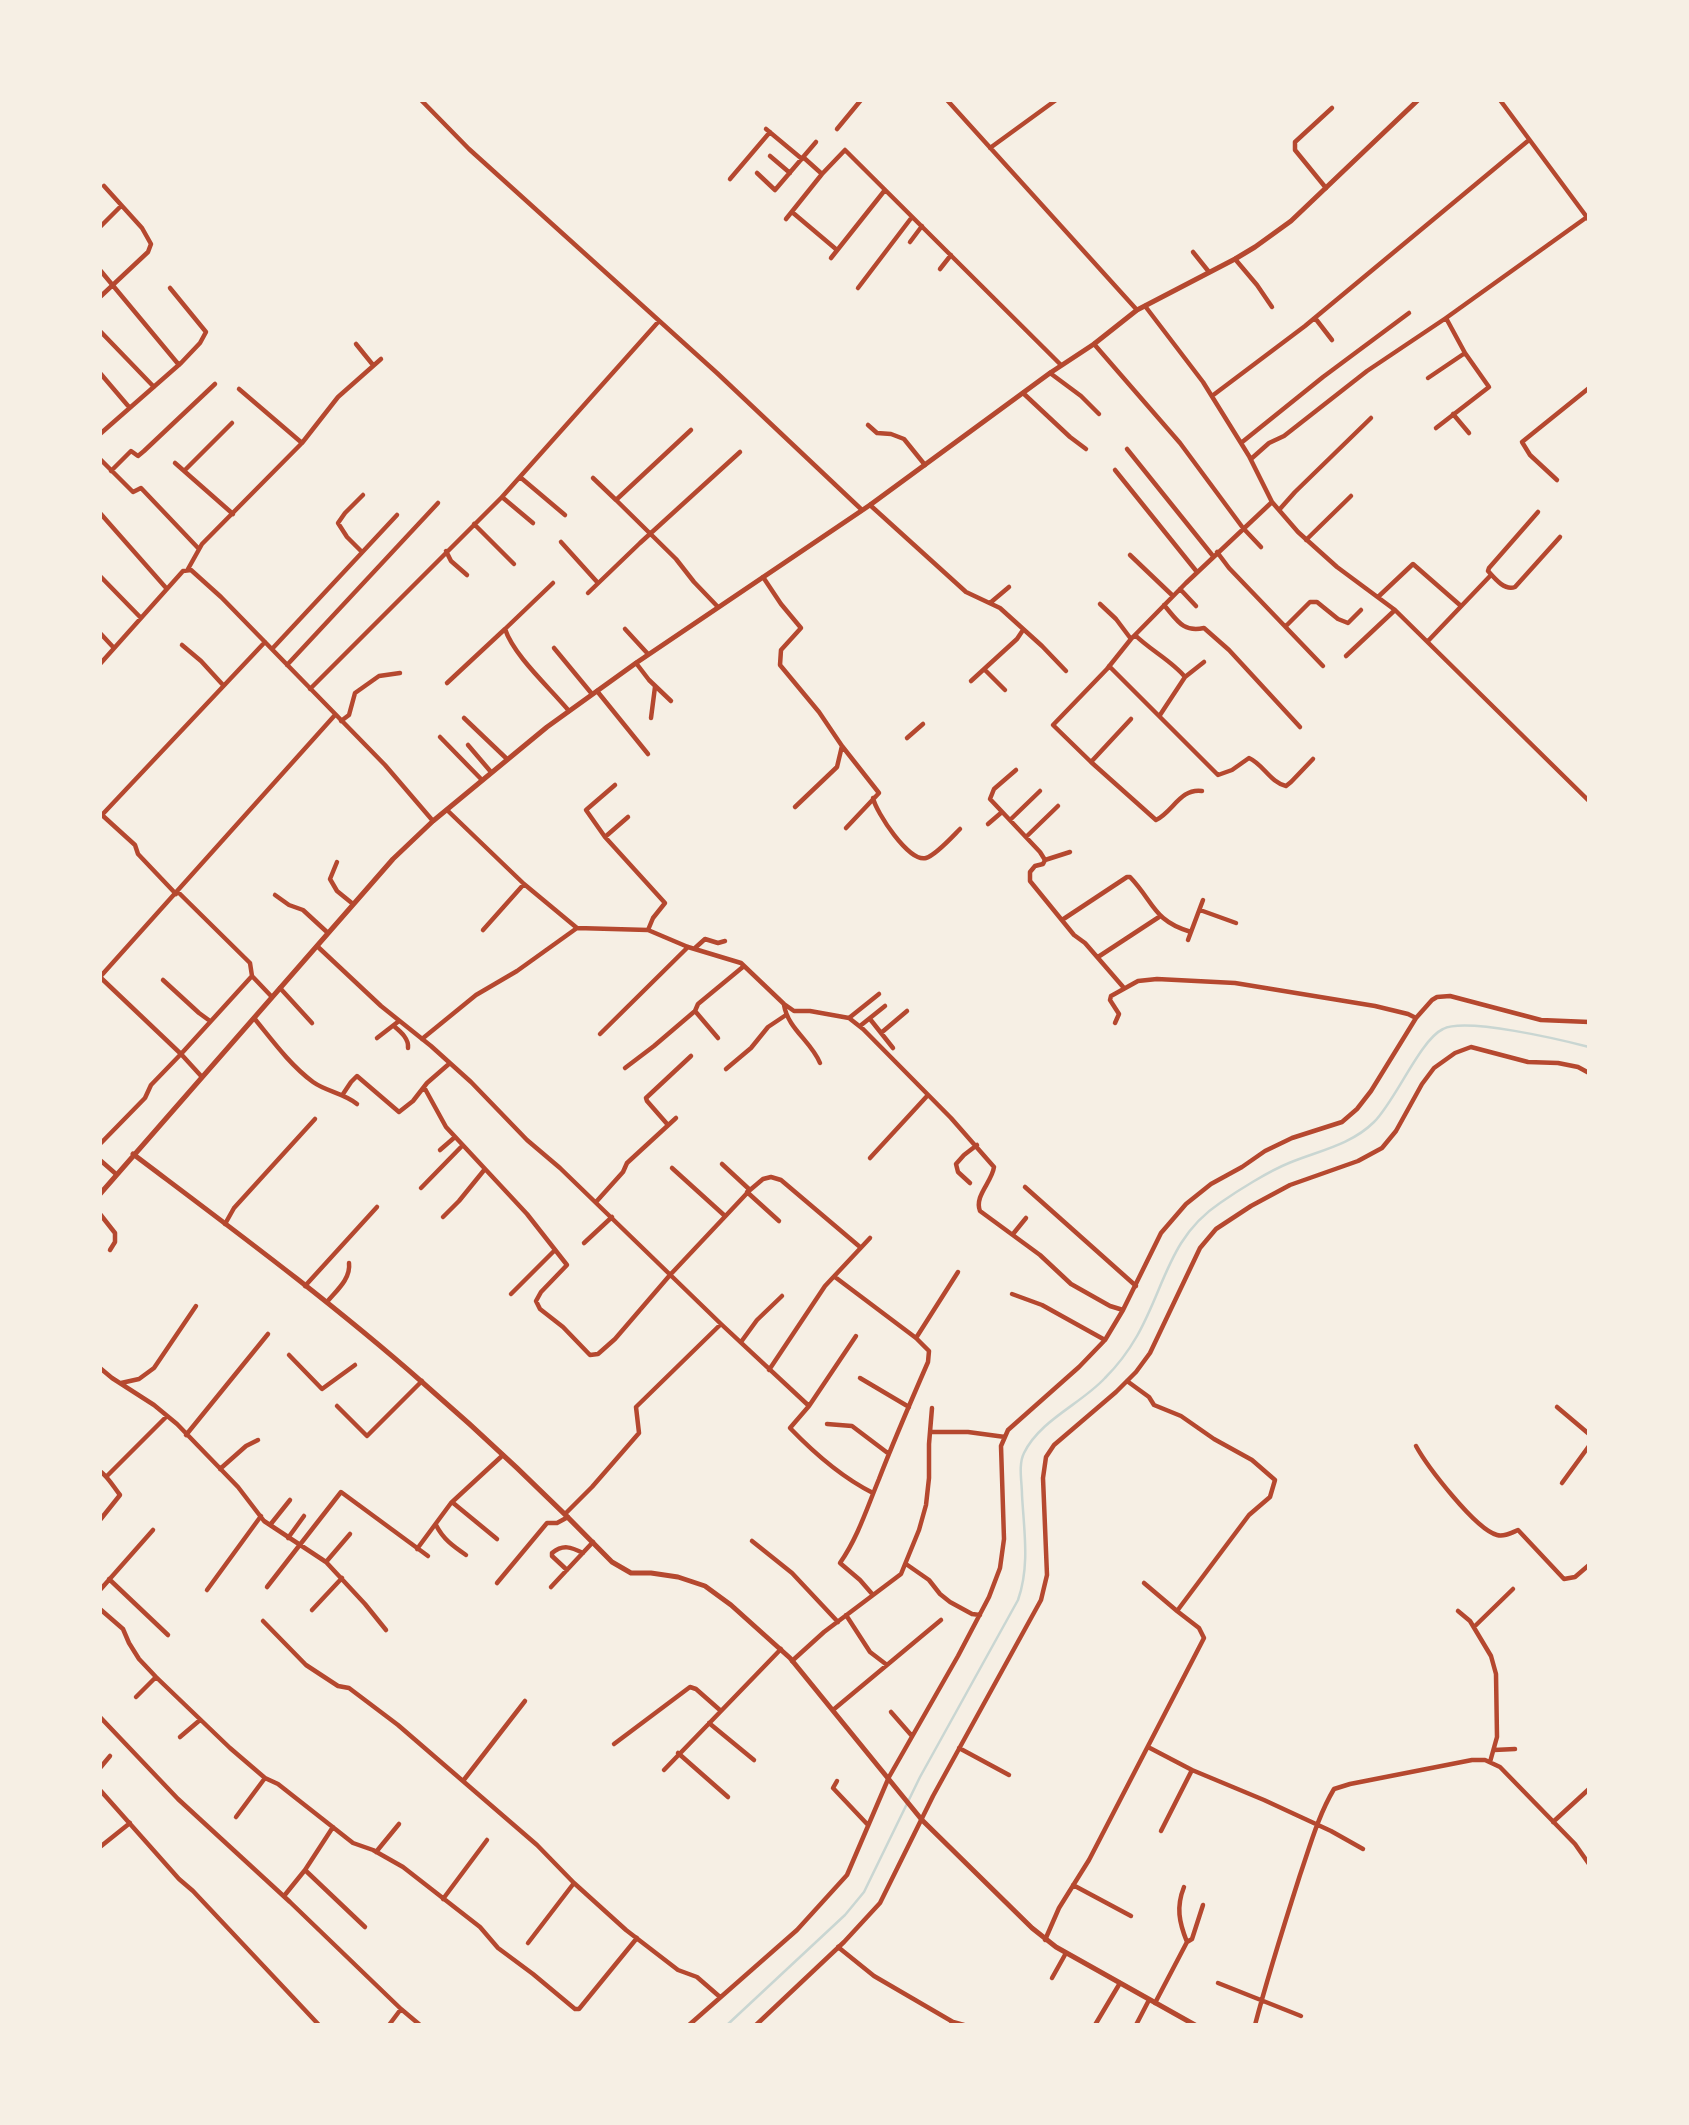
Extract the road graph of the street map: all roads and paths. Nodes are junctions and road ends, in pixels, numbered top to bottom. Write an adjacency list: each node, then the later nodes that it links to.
1 (421, 100): 47 (street)
2 (861, 100): 8 (street)
3 (947, 100): 11 (street)
4 (1056, 100): 11 (street)
5 (1418, 100): 19 (street)
6 (1500, 100): 9 (street)
7 (1332, 108): 19 (street)
8 (837, 129)
9 (1529, 140): 25 (street); 45 (street)
10 (816, 142): 13 (street)
11 (990, 148): 43 (street)
12 (770, 156): 15 (street)
13 (802, 158): 15 (street); 16 (street); 17 (street)
14 (757, 173): 15 (street)
15 (790, 173)
16 (822, 174): 20 (street); 22 (street)
17 (730, 179)
18 (104, 186): 21 (street)
19 (1327, 188): 33 (street)
20 (885, 190): 23 (street); 29 (street)
21 (121, 206): 27 (street); 37 (street)
22 (792, 212): 24 (street); 29 (street)
23 (912, 217): 26 (street); 39 (street)
24 (786, 219)
25 (1588, 219): 46 (street)
26 (922, 226): 28 (street); 31 (street)
27 (100, 227)
28 (910, 242)
29 (837, 250): 32 (street)
30 (1193, 252): 36 (street)
31 (951, 255): 34 (street); 56 (street)
32 (831, 258)
33 (1235, 259): 36 (street); 42 (street)
34 (940, 269)
35 (100, 270): 37 (street)
36 (1209, 272): 41 (street)
37 (112, 285): 40 (street); 54 (street)
38 (170, 288): 54 (street)
39 (858, 288)
40 (100, 297)
41 (1144, 306): 43 (street); 65 (street)
42 (1272, 307)
43 (1137, 310): 51 (street)
44 (1409, 313): 77 (street)
45 (1315, 318): 49 (street); 65 (street)
46 (1446, 318): 52 (street); 82 (street)
47 (659, 321): 88 (street); 98 (street)
48 (100, 331): 61 (street)
49 (1332, 340)
50 (356, 344): 55 (street)
51 (1094, 344): 56 (street); 107 (street)
52 (1465, 353): 59 (street); 68 (street)
53 (381, 359): 55 (street)
54 (179, 365): 61 (street)
55 (373, 365): 76 (street)
56 (1061, 365): 58 (street)
57 (100, 373): 66 (street)
58 (1050, 373): 64 (street); 67 (street)
59 (1428, 378)
60 (215, 384): 86 (street)
61 (154, 387): 66 (street)
62 (1589, 388): 90 (street)
63 (239, 389): 76 (street)
64 (1023, 393): 78 (street); 84 (street)
65 (1212, 396): 77 (street)
66 (129, 407): 75 (street)
67 (1099, 414)
68 (1453, 414): 72 (street); 74 (street)
69 (1371, 418): 99 (street)
70 (232, 423): 87 (street)
71 (868, 425): 84 (street)
72 (1436, 428)
73 (691, 430): 94 (street)
74 (1469, 433)
75 (100, 434)
76 (302, 443): 102 (street)
77 (1241, 443): 82 (street)
78 (1086, 449)
79 (1127, 449): 116 (street)
80 (740, 452): 108 (street)
81 (100, 459): 86 (street)
82 (1251, 459): 95 (street)
83 (175, 463): 87 (street)
84 (925, 465): 97 (street)
85 (1115, 470): 120 (street)
86 (111, 471): 113 (street)
87 (184, 471): 102 (street)
88 (520, 477): 93 (street); 104 (street)
89 (593, 478): 94 (street)
90 (1557, 480)
91 (363, 495): 115 (street)
92 (1351, 496): 110 (street)
93 (502, 497): 105 (street); 106 (street)
94 (616, 500): 108 (street)
95 (1272, 502): 99 (street); 107 (street)
96 (438, 503): 159 (street)
97 (870, 505): 98 (street); 133 (street)
98 (862, 510): 124 (street)
99 (1279, 510): 110 (street)
100 (100, 513): 128 (street)
101 (1538, 513): 122 (street)
102 (233, 514): 113 (street)
103 (397, 515): 115 (street)
104 (565, 515)
105 (533, 523)
106 (474, 524): 114 (street); 118 (street)
107 (1243, 528): 112 (street); 116 (street)
108 (651, 534): 126 (street); 138 (street)
109 (1560, 537): 122 (street)
110 (1306, 540): 132 (street)
111 (561, 542): 126 (street)
112 (1261, 547)
113 (199, 549): 119 (street)
114 (446, 551): 121 (street); 170 (street)
115 (362, 552): 153 (street)
116 (1215, 554): 120 (street); 142 (street)
117 (1130, 555): 131 (street)
118 (514, 564)
119 (188, 569): 128 (street); 149 (street)
120 (1197, 572): 129 (street)
121 (467, 575)
122 (1491, 575): 137 (street)
123 (100, 576): 141 (street)
124 (763, 577): 138 (street); 186 (street)
125 (553, 583): 143 (street)
126 (598, 583): 130 (street)
127 (1009, 587): 133 (street)
128 (167, 589): 141 (street)
129 (1180, 589): 131 (street); 136 (street)
130 (589, 593)
131 (1173, 596): 135 (street)
132 (1378, 597): 137 (street); 140 (street)
133 (990, 603): 145 (street)
134 (1100, 604): 147 (street)
135 (1164, 606): 147 (street); 182 (street)
136 (1196, 606)
137 (1461, 606): 148 (street)
138 (718, 607): 154 (street)
139 (1361, 610): 142 (street)
140 (1395, 610): 148 (street); 155 (street)
141 (141, 618): 151 (street)
142 (1286, 626): 161 (street)
143 (505, 629): 167 (street); 174 (street)
144 (625, 629): 154 (street)
145 (1023, 630): 162 (street); 163 (street)
146 (100, 634): 151 (street)
147 (1133, 637): 160 (street); 165 (street)
148 (1428, 641): 198 (street)
149 (265, 642): 153 (street); 168 (street)
150 (181, 645): 168 (street)
151 (114, 648): 158 (street)
152 (554, 648): 172 (street)
153 (272, 649): 159 (street)
154 (648, 654): 157 (street)
155 (1346, 656)
156 (1205, 662): 165 (street)
157 (636, 663): 169 (street); 172 (street)
158 (100, 664)
159 (287, 665): 170 (street)
160 (1109, 666): 176 (street); 190 (street)
161 (1323, 666)
162 (984, 669): 166 (street); 171 (street)
163 (1066, 670)
164 (400, 673): 180 (street)
165 (1185, 677): 176 (street)
166 (971, 681)
167 (447, 683)
168 (223, 685): 205 (street)
169 (656, 687): 173 (street); 178 (street)
170 (310, 689): 175 (street)
171 (1005, 690)
172 (594, 693): 174 (street); 187 (street)
173 (671, 701)
174 (569, 711): 188 (street)
175 (335, 715): 180 (street); 218 (street)
176 (1160, 715): 189 (street)
177 (464, 718): 188 (street)
178 (651, 718)
179 (1131, 719): 190 (street)
180 (341, 721): 208 (street)
181 (923, 724): 184 (street)
182 (1300, 727)
183 (440, 737): 193 (street)
184 (907, 738)
185 (468, 746): 192 (street)
186 (842, 746): 197 (street); 200 (street)
187 (648, 754)
188 (507, 759): 192 (street)
189 (1313, 759)
190 (1091, 762): 196 (street)
191 (1016, 770): 204 (street)
192 (491, 772): 193 (street)
193 (482, 779): 202 (street)
194 (615, 785): 212 (street)
195 (1040, 791): 207 (street)
196 (1202, 792)
197 (873, 798): 203 (street); 210 (street)
198 (1589, 801)
199 (1058, 806): 213 (street)
200 (795, 807)
201 (886, 807): 203 (street)
202 (447, 810): 208 (street); 217 (street)
203 (879, 811): 211 (street)
204 (1002, 812): 207 (street); 209 (street)
205 (101, 816): 218 (street)
206 (628, 817): 212 (street)
207 (1010, 820): 213 (street)
208 (433, 821): 221 (street)
209 (988, 824)
210 (846, 828)
211 (960, 829)
212 (605, 837): 228 (street)
213 (1026, 837): 215 (street)
214 (1070, 852): 215 (street)
215 (1045, 860): 224 (street)
216 (337, 862): 221 (street)
217 (524, 884): 226 (street); 227 (street)
218 (177, 893): 237 (street); 238 (street)
219 (275, 895): 230 (street)
220 (1203, 900): 222 (street)
221 (353, 904): 230 (street)
222 (1200, 910): 225 (street); 229 (street)
223 (1159, 917): 224 (street); 229 (street); 235 (street)
224 (1062, 920): 235 (street)
225 (1236, 923)
226 (577, 928): 228 (street); 264 (street)
227 (483, 930)
228 (648, 930): 234 (street)
229 (1191, 932): 231 (street)
230 (328, 933): 233 (street)
231 (1188, 940)
232 (725, 941): 234 (street)
233 (317, 946): 240 (street); 254 (street)
234 (691, 948): 236 (street); 261 (street)
235 (1098, 957): 241 (street)
236 (744, 967): 244 (street); 246 (street)
237 (252, 976): 243 (street); 253 (street)
238 (100, 977): 267 (street)
239 (163, 980): 253 (street)
240 (280, 988): 243 (street); 256 (street)
241 (1124, 988): 251 (street); 257 (street)
242 (878, 994): 250 (street)
243 (272, 997): 249 (street)
244 (784, 1004): 248 (street); 250 (street)
245 (885, 1006): 252 (street)
246 (695, 1011): 263 (street); 271 (street)
247 (907, 1011): 260 (street)
248 (786, 1015): 270 (street); 272 (street)
249 (254, 1018): 274 (street); 276 (street)
250 (849, 1018): 258 (street)
251 (1416, 1018): 255 (street); 319 (street)
252 (870, 1019): 258 (street); 260 (street)
253 (210, 1021): 267 (street)
254 (399, 1021): 259 (street); 264 (street)
255 (1589, 1022)
256 (312, 1023)
257 (1115, 1023)
258 (860, 1026): 277 (street)
259 (395, 1027): 262 (street); 265 (street)
260 (881, 1033): 266 (street)
261 (600, 1034)
262 (377, 1038)
263 (718, 1038)
264 (422, 1039): 269 (street)
265 (408, 1048)
266 (893, 1048)
267 (181, 1054): 274 (street); 283 (street)
268 (691, 1056): 281 (street)
269 (450, 1063): 275 (street); 299 (street)
270 (820, 1063)
271 (625, 1068)
272 (726, 1069)
273 (1589, 1073): 338 (street)
274 (202, 1077): 287 (street)
275 (424, 1087): 276 (street); 282 (street)
276 (343, 1094): 278 (street)
277 (928, 1095): 284 (street); 288 (street)
278 (357, 1104)
279 (676, 1118): 281 (street)
280 (315, 1119): 307 (street)
281 (668, 1125): 299 (street)
282 (455, 1137): 285 (street); 286 (street)
283 (100, 1143)
284 (977, 1145): 294 (street); 308 (street)
285 (462, 1146): 292 (street); 296 (street)
286 (440, 1150)
287 (133, 1154): 293 (street); 307 (street)
288 (870, 1158)
289 (100, 1160): 293 (street)
290 (722, 1164): 297 (street)
291 (672, 1168): 302 (street)
292 (485, 1169): 303 (street); 313 (street)
293 (116, 1174): 298 (street)
294 (970, 1183)
295 (1025, 1187): 319 (street)
296 (421, 1188)
297 (749, 1191): 302 (street); 306 (street); 311 (street)
298 (100, 1194)
299 (596, 1202): 304 (street)
300 (377, 1208): 318 (street)
301 (100, 1214): 312 (street)
302 (725, 1216): 316 (street)
303 (443, 1217)
304 (612, 1217): 310 (street); 316 (street)
305 (1026, 1217): 308 (street)
306 (779, 1221)
307 (225, 1224): 318 (street)
308 (1013, 1234): 325 (street)
309 (870, 1238): 311 (street)
310 (584, 1243)
311 (860, 1247): 317 (street)
312 (110, 1250)
313 (555, 1250): 316 (street); 320 (street)
314 (349, 1264): 323 (street)
315 (958, 1272): 329 (street)
316 (670, 1275): 326 (street)
317 (835, 1277): 329 (street); 335 (street)
318 (305, 1286): 323 (street)
319 (1136, 1286): 325 (street)
320 (512, 1294)
321 (1012, 1294): 330 (street)
322 (782, 1296): 331 (street)
323 (326, 1303): 337 (street)
324 (196, 1306): 339 (street)
325 (1123, 1310): 330 (street)
326 (721, 1324): 331 (street); 365 (street)
327 (268, 1334): 349 (street)
328 (856, 1336): 341 (street)
329 (916, 1338): 342 (street)
330 (1105, 1340): 350 (street)
331 (741, 1342): 335 (street)
332 (289, 1355): 333 (street)
333 (355, 1365)
334 (100, 1368): 339 (street)
335 (769, 1370): 341 (street)
336 (860, 1378): 342 (street)
337 (422, 1381): 340 (street); 355 (street)
338 (1127, 1381): 397 (street); 422 (street)
339 (120, 1383): 345 (street)
340 (337, 1406)
341 (809, 1406): 360 (street)
342 (909, 1407): 354 (street)
343 (1557, 1407): 348 (street)
344 (932, 1408): 347 (street)
345 (167, 1416): 349 (street); 358 (street)
346 (827, 1424): 354 (street)
347 (930, 1432): 350 (street); 381 (street)
348 (1589, 1434)
349 (186, 1435): 356 (street)
350 (1005, 1437): 399 (street)
351 (258, 1440): 356 (street)
352 (1416, 1446): 382 (street)
353 (1589, 1446): 359 (street)
354 (889, 1454): 360 (street)
355 (503, 1455): 362 (street); 365 (street)
356 (220, 1469): 363 (street)
357 (100, 1471): 358 (street)
358 (107, 1476): 366 (street)
359 (1562, 1483)
360 (873, 1493): 393 (street)
361 (290, 1500): 367 (street)
362 (452, 1502): 368 (street); 372 (street)
363 (261, 1516): 367 (street); 392 (street)
364 (304, 1516): 371 (street)
365 (566, 1516): 374 (street); 386 (street)
366 (100, 1520)
367 (270, 1525): 371 (street)
368 (436, 1525): 376 (street); 378 (street)
369 (153, 1530): 385 (street)
370 (349, 1534): 380 (street)
371 (288, 1538): 375 (street)
372 (497, 1539)
373 (752, 1541): 402 (street)
374 (593, 1542): 377 (street); 406 (street)
375 (300, 1545): 376 (street); 380 (street); 388 (street)
376 (417, 1549): 379 (street)
377 (583, 1553): 383 (street); 383 (street)
378 (466, 1555)
379 (428, 1556)
380 (326, 1562): 384 (street)
381 (906, 1564): 393 (street); 399 (street)
382 (1589, 1565)
383 (567, 1570): 389 (street)
384 (342, 1578): 395 (street); 404 (street)
385 (109, 1579): 391 (street); 405 (street)
386 (497, 1583)
387 (1144, 1583): 397 (street)
388 (267, 1587)
389 (551, 1587)
390 (1513, 1589): 403 (street)
391 (100, 1590)
392 (207, 1590)
393 (873, 1595): 398 (street)
394 (100, 1609): 409 (street)
395 (312, 1610)
396 (1458, 1611): 403 (street)
397 (1177, 1612): 421 (street)
398 (846, 1615): 402 (street); 408 (street)
399 (980, 1615): 418 (street)
400 (941, 1620): 408 (street)
401 (263, 1621): 435 (street)
402 (838, 1622): 407 (street)
403 (1474, 1628): 424 (street)
404 (386, 1630)
405 (168, 1635)
406 (781, 1649): 407 (street); 413 (street)
407 (792, 1661): 412 (street)
408 (887, 1665): 412 (street)
409 (156, 1677): 410 (street); 416 (street)
410 (136, 1697)
411 (525, 1701): 435 (street)
412 (833, 1710): 434 (street)
413 (721, 1711): 417 (street); 420 (street)
414 (891, 1712): 418 (street)
415 (100, 1717): 458 (street)
416 (201, 1720): 419 (street); 433 (street)
417 (709, 1723): 425 (street); 427 (street)
418 (912, 1736): 434 (street)
419 (180, 1737)
420 (614, 1744)
421 (1149, 1747): 431 (street); 456 (street)
422 (959, 1748): 432 (street); 441 (street)
423 (1515, 1749): 424 (street)
424 (1494, 1751): 428 (street)
425 (678, 1753): 430 (street); 439 (street)
426 (110, 1756): 429 (street)
427 (754, 1760)
428 (1490, 1762): 442 (street); 446 (street)
429 (100, 1768)
430 (664, 1770)
431 (1192, 1770): 446 (street); 448 (street)
432 (1009, 1776)
433 (265, 1778): 440 (street); 447 (street)
434 (890, 1779): 441 (street); 445 (street)
435 (463, 1781): 455 (street)
436 (837, 1781): 445 (street)
437 (1589, 1789): 442 (street)
438 (100, 1790): 443 (street)
439 (728, 1797)
440 (236, 1817)
441 (920, 1818): 464 (street); 467 (street)
442 (1553, 1822): 453 (street)
443 (130, 1823): 450 (street); 478 (street)
444 (399, 1824): 452 (street)
445 (868, 1825): 472 (street)
446 (1317, 1825): 451 (street); 473 (street)
447 (333, 1827): 452 (street); 454 (street)
448 (1161, 1830)
449 (487, 1840): 459 (street)
450 (100, 1847)
451 (1363, 1849)
452 (376, 1852): 459 (street)
453 (1589, 1864)
454 (305, 1870): 458 (street); 462 (street)
455 (574, 1883): 463 (street); 465 (street)
456 (1073, 1885): 461 (street); 464 (street)
457 (1184, 1887): 466 (street)
458 (284, 1896): 475 (street)
459 (443, 1899): 463 (street)
460 (1203, 1905): 466 (street)
461 (1131, 1916)
462 (365, 1927)
463 (637, 1938): 472 (street)
464 (1045, 1940): 468 (street)
465 (528, 1942)
466 (1187, 1942): 474 (street)
467 (838, 1947): 477 (street); 482 (street)
468 (1066, 1953): 469 (street); 470 (street)
469 (1052, 1978)
470 (1120, 1983): 474 (street); 484 (street)
471 (1218, 1983): 473 (street)
472 (720, 1997): 481 (street)
473 (1262, 2000): 476 (street); 487 (street)
474 (1152, 2002): 485 (street); 486 (street)
475 (401, 2009): 479 (street); 480 (street)
476 (1301, 2016)
477 (951, 2023): 483 (street)
478 (319, 2025)
479 (389, 2025)
480 (420, 2025)
481 (689, 2025)
482 (756, 2025)
483 (964, 2025)
484 (1095, 2025)
485 (1136, 2025)
486 (1195, 2025)
487 (1255, 2025)

